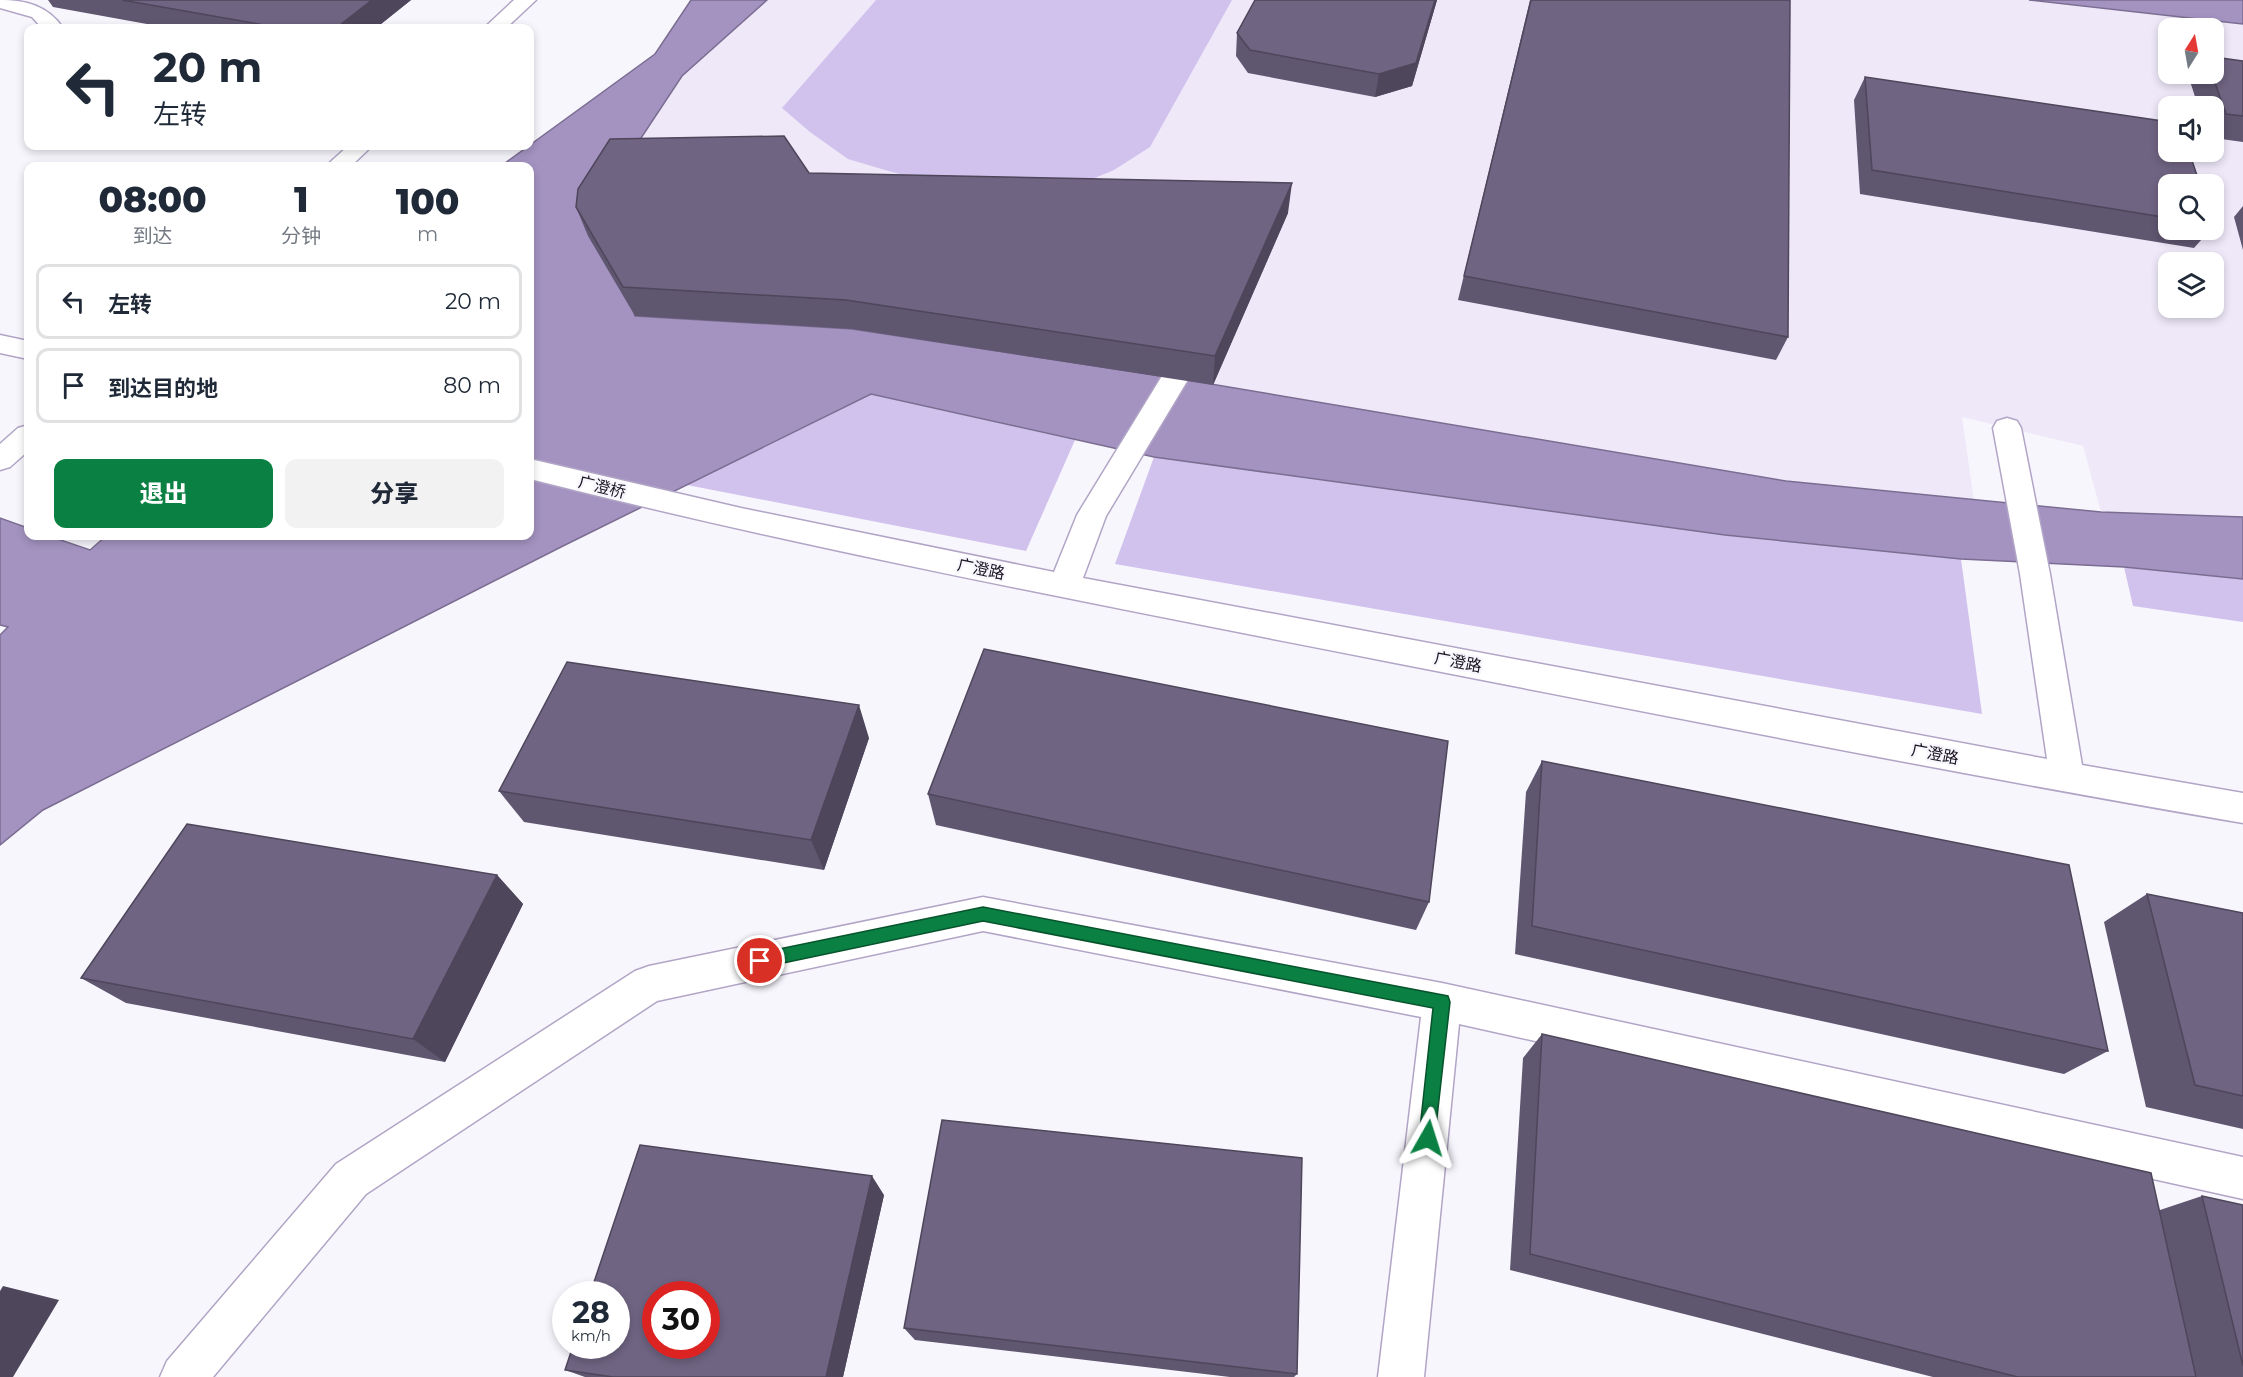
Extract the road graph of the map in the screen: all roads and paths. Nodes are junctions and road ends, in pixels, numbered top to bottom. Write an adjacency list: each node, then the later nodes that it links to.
1 (526, 0): 4 (street)
2 (0, 2): 3 (street)
3 (49, 24)
4 (499, 24)
5 (356, 150): 6 (street)
6 (342, 162)
7 (0, 344): 8 (street)
8 (24, 349)
9 (1175, 378): 15 (street)
10 (2007, 428): 16 (street)
11 (24, 439): 12 (street)
12 (0, 460)
13 (534, 470): 14 (street, 广澄桥)
14 (675, 506): 15 (street, 广澄路)
15 (1064, 586): 16 (street, 广澄路)
16 (2067, 779): 17 (street, 广澄路)
17 (2243, 808)
18 (1442, 1002): 19 (street); 20 (street); 21 (street)
19 (2243, 1178)
20 (183, 1377)
21 (1401, 1377)

